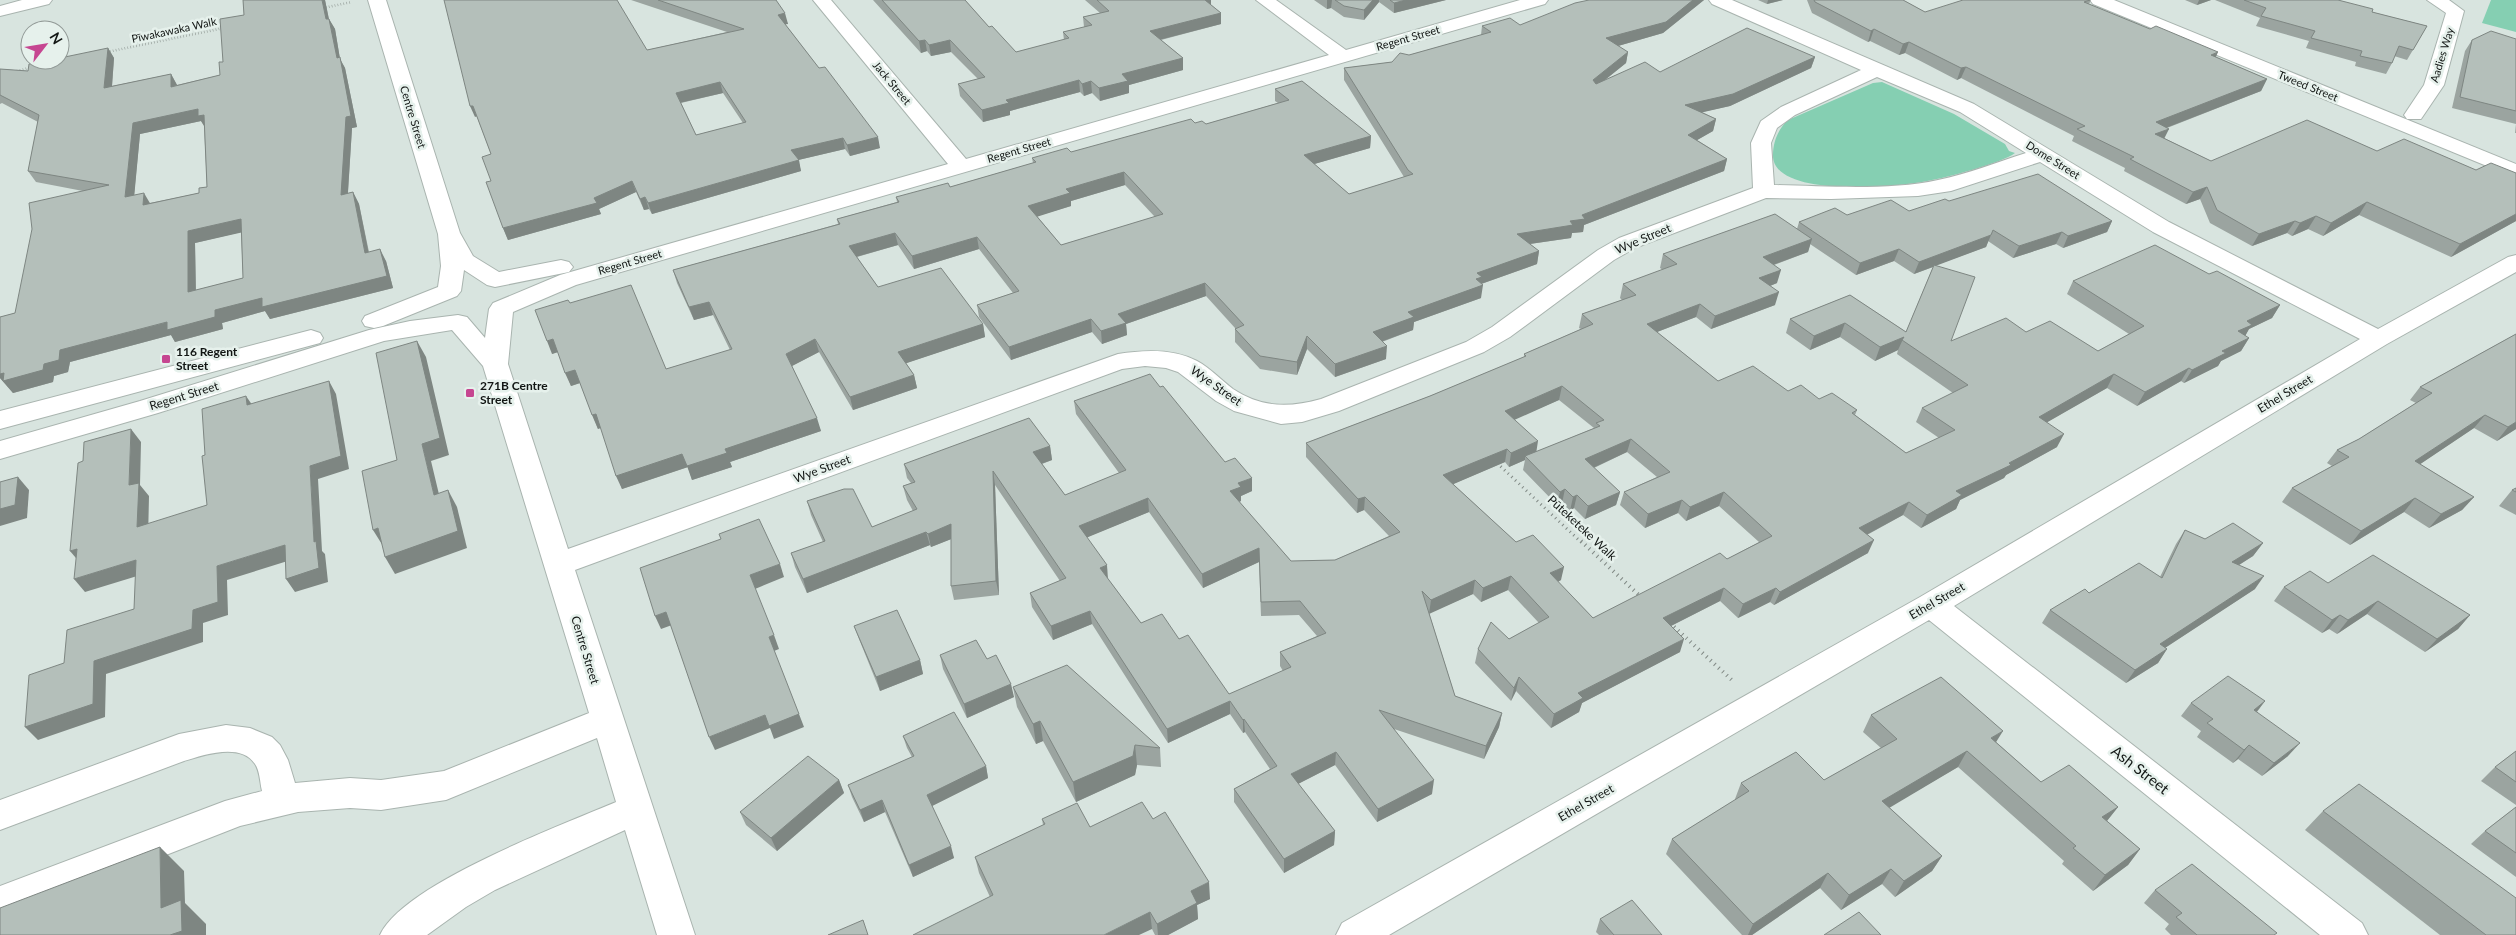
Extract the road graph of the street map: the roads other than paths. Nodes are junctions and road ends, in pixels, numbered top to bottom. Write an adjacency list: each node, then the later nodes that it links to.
1 (43, 0): 11 (street)
2 (377, 0): 20 (street, Centre Street)
3 (822, 0): 17 (street, Jack Street)
4 (1265, 0): 12 (street)
5 (1501, 0): 12 (street, Regent Street)
6 (1539, 0): 12 (street, Regent Street)
7 (1718, 0): 13 (street, Dome Street)
8 (2099, 0): 18 (street, Tweed Street)
9 (2133, 0): 14 (street, Tweed Street)
10 (2436, 0): 14 (street, Aadies Way)
11 (0, 11)
12 (1338, 52): 17 (street, Regent Street)
13 (1879, 69): 15 (street, Dome Street); 19 (street)
14 (2414, 115): 16 (street, Tweed Street)
15 (2043, 154): 19 (street, Wye Street); 26 (street, Dome Street)
16 (2516, 158)
17 (957, 161): 22 (street, Regent Street); 24 (street, Regent Street)
18 (2516, 172)
19 (1764, 191): 30 (street, Wye Street)
20 (449, 234): 22 (street, Centre Street); 23 (street, Centre Street)
21 (2516, 262): 26 (street, Ethel Street)
22 (496, 280): 23 (street, Regent Street); 24 (street, Centre Street)
23 (448, 292): 25 (street, Centre Street); 28 (street, Regent Street)
24 (502, 309): 25 (street, Regent Street); 27 (street, Centre Street)
25 (457, 322): 27 (street, Centre Street); 29 (street, Regent Street)
26 (2378, 339): 31 (street, Ethel Street)
27 (495, 364): 30 (street, Centre Street)
28 (0, 420)
29 (0, 450)
30 (558, 564): 32 (street, Centre Street)
31 (1931, 605): 39 (street, Ethel Street); 40 (street, Ash Street)
32 (607, 720): 33 (street); 34 (street, Centre Street)
33 (281, 801): 35 (street); 36 (street)
34 (636, 809): 37 (street); 38 (street, Centre Street)
35 (0, 816)
36 (0, 903)
37 (398, 935)
38 (676, 935)
39 (1355, 935)
40 (2349, 935)

